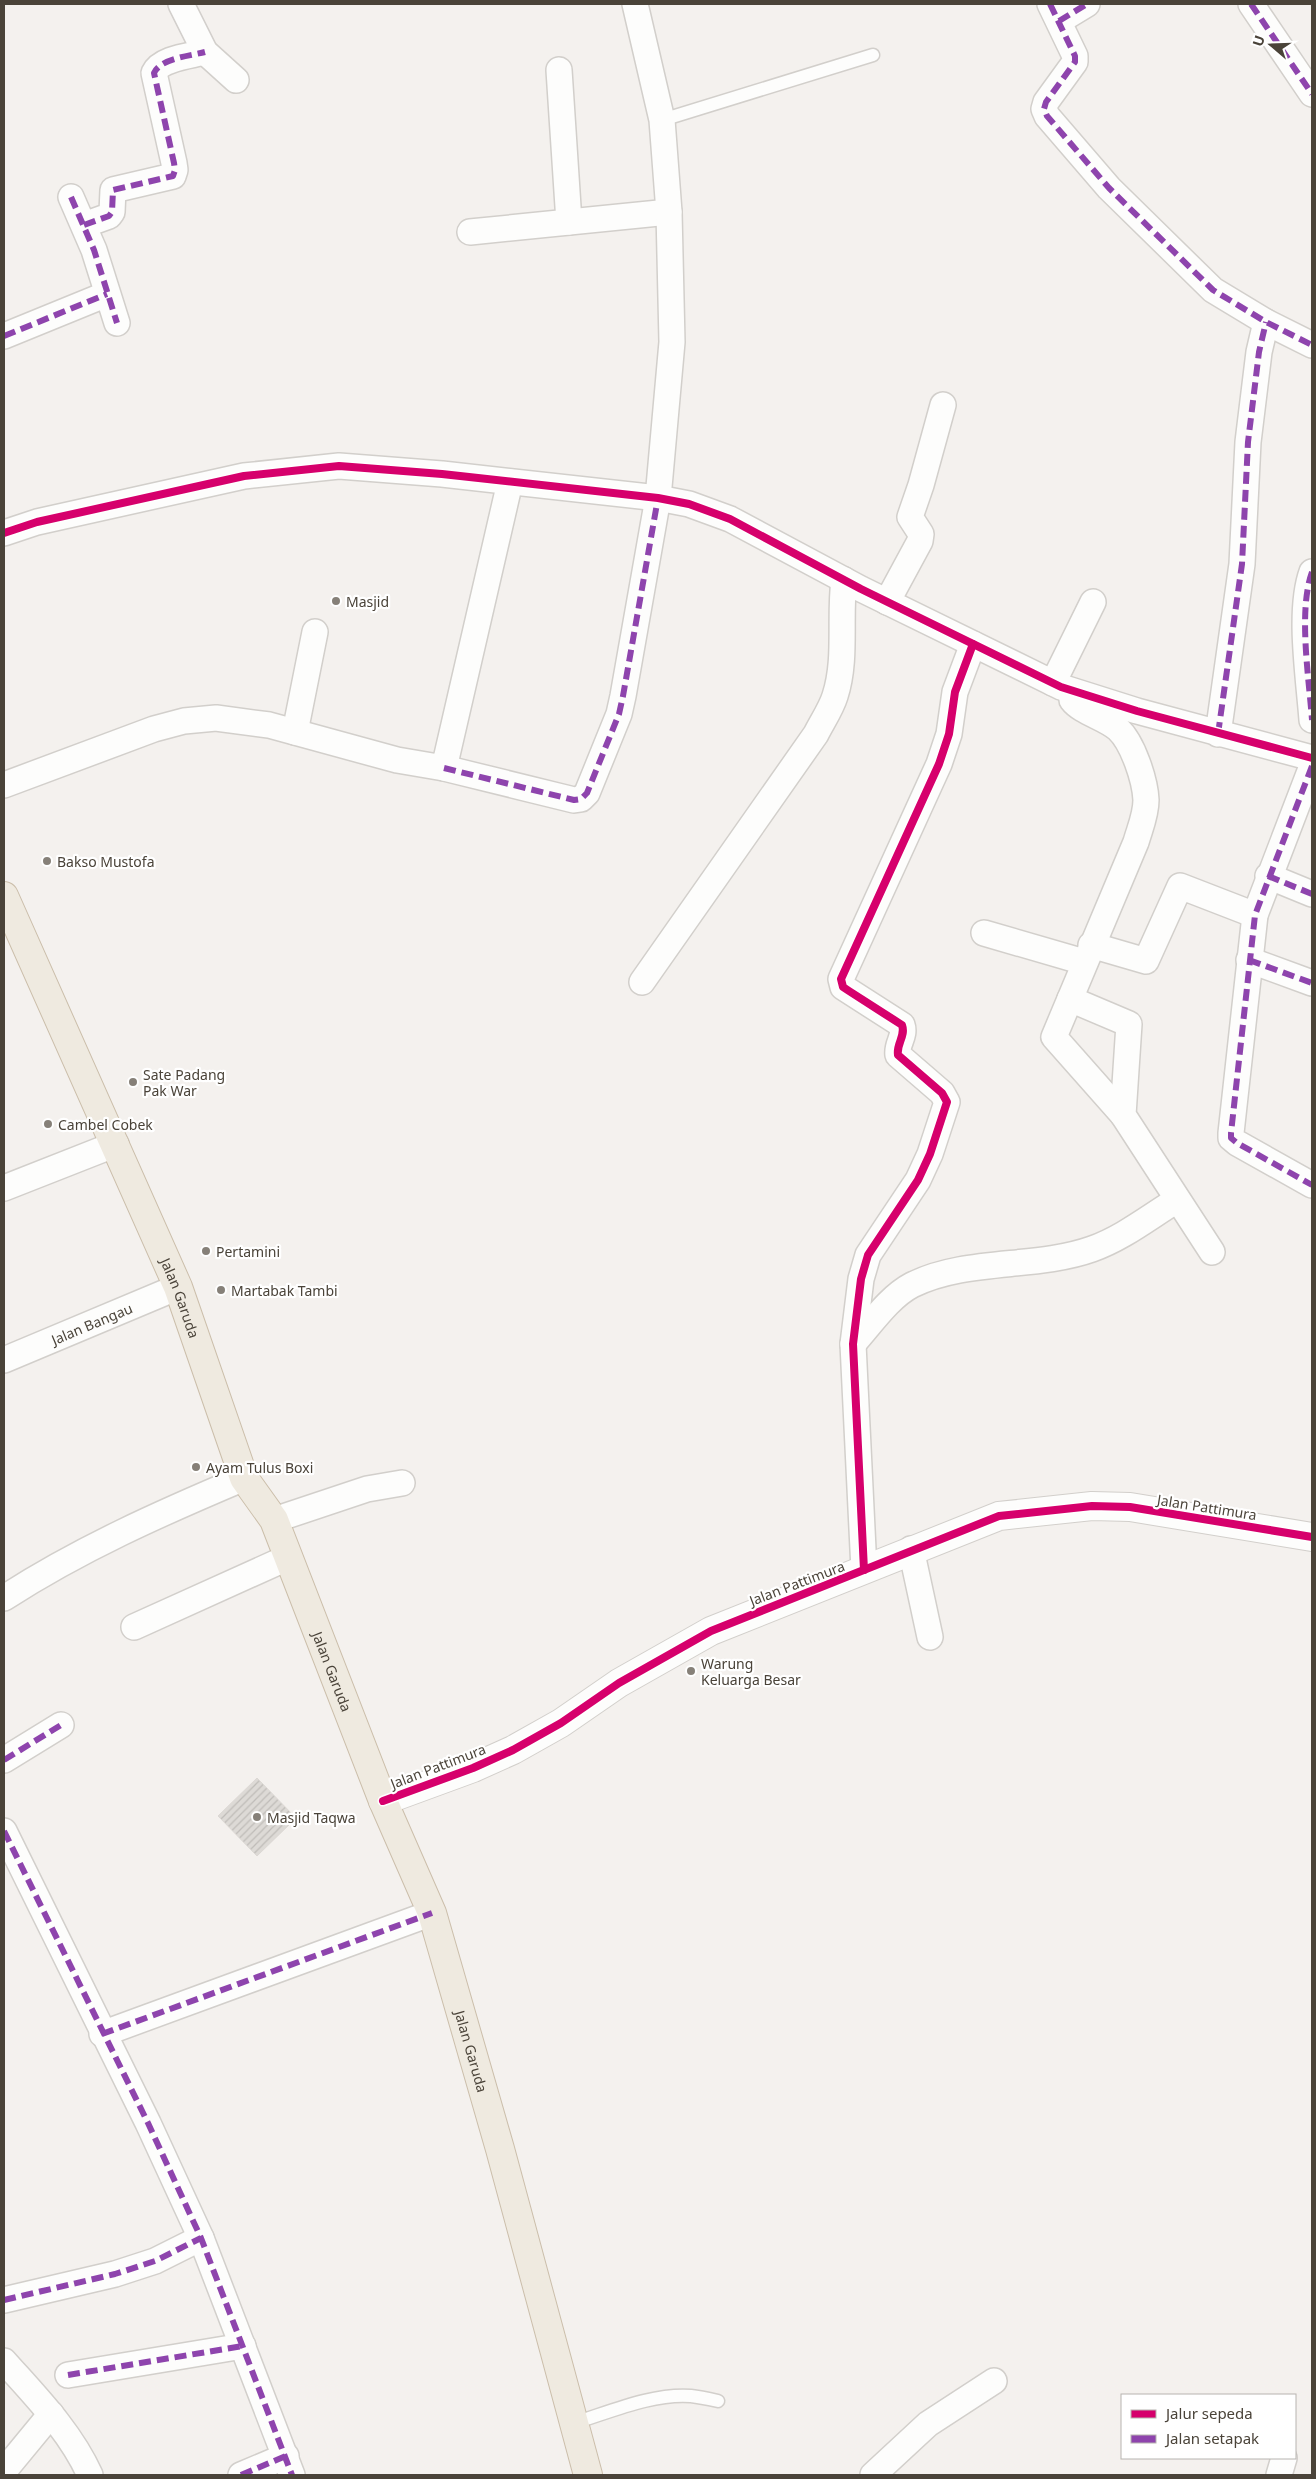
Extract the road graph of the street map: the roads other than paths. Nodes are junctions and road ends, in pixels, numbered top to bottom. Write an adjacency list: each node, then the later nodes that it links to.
1 (181, 4): 6 (street)
2 (635, 4): 11 (street)
3 (1087, 4): 5 (street)
4 (1251, 4): 10 (street)
5 (1054, 12): 18 (street)
6 (205, 52): 9 (street); 15 (street)
7 (873, 55): 11 (lane)
8 (558, 70): 14 (street)
9 (236, 80)
10 (1312, 94)
11 (662, 120): 13 (street)
12 (71, 197): 15 (street)
13 (669, 212): 14 (street); 24 (street)
14 (569, 222): 16 (street)
15 (84, 225): 17 (street)
16 (470, 232)
17 (107, 294): 19 (street); 20 (street)
18 (1266, 322): 21 (street); 35 (street)
19 (117, 323)
20 (4, 336)
21 (1312, 345)
22 (943, 405): 28 (street)
23 (510, 482): 24 (street); 25 (street); 38 (street)
24 (658, 498): 27 (street); 38 (street)
25 (4, 533)
26 (1312, 573): 33 (street)
27 (844, 580): 28 (street); 47 (street)
28 (888, 602): 31 (street)
29 (1093, 602): 32 (street)
30 (314, 632): 34 (street)
31 (972, 644): 32 (street); 57 (street)
32 (1057, 685): 35 (street); 45 (street)
33 (1312, 720)
34 (295, 732): 38 (street); 39 (street)
35 (1218, 734): 36 (street)
36 (1312, 758)
37 (1312, 766): 40 (street)
38 (444, 768)
39 (4, 785)
40 (1268, 876): 41 (street); 43 (street)
41 (1312, 894)
42 (4, 896): 51 (highway, Jalan Garuda)
43 (1255, 915): 45 (street); 46 (street)
44 (984, 933): 45 (street)
45 (1088, 954): 49 (street)
46 (1249, 960): 48 (street); 52 (street)
47 (642, 982)
48 (1312, 983)
49 (1070, 999): 50 (street); 50 (street)
50 (1123, 1115): 54 (street)
51 (116, 1144): 53 (street); 56 (highway, Jalan Garuda)
52 (1312, 1185)
53 (4, 1188)
54 (1170, 1204): 55 (street); 57 (street)
55 (1212, 1252)
56 (178, 1287): 58 (street, Jalan Bangau); 59 (highway, Jalan Garuda)
57 (854, 1344): 65 (street)
58 (4, 1360)
59 (244, 1478): 61 (highway, Jalan Garuda); 66 (street)
60 (402, 1483): 61 (street)
61 (274, 1520): 64 (highway, Jalan Garuda)
62 (1312, 1537): 63 (street, Jalan Pattimura)
63 (910, 1549): 65 (street, Jalan Pattimura); 68 (street)
64 (289, 1556): 67 (street); 71 (highway, Jalan Garuda)
65 (864, 1570): 71 (street, Jalan Pattimura)
66 (4, 1598)
67 (134, 1627)
68 (930, 1637)
69 (61, 1725): 70 (street)
70 (4, 1760)
71 (383, 1800): 73 (highway, Jalan Garuda)
72 (4, 1832): 74 (street)
73 (432, 1913): 74 (street); 83 (highway, Jalan Garuda)
74 (102, 2034): 75 (street)
75 (201, 2238): 76 (street); 77 (street)
76 (4, 2300)
77 (243, 2346): 79 (street); 85 (street)
78 (4, 2361): 82 (street)
79 (68, 2375)
80 (994, 2381): 90 (street)
81 (718, 2401): 83 (lane)
82 (51, 2414): 86 (street); 87 (street)
83 (574, 2423): 89 (highway, Jalan Garuda)
84 (1284, 2459): 91 (street)
85 (289, 2465): 88 (street)
86 (4, 2471)
87 (90, 2475)
88 (241, 2475)
89 (588, 2475)
90 (873, 2475)
91 (1279, 2475)

